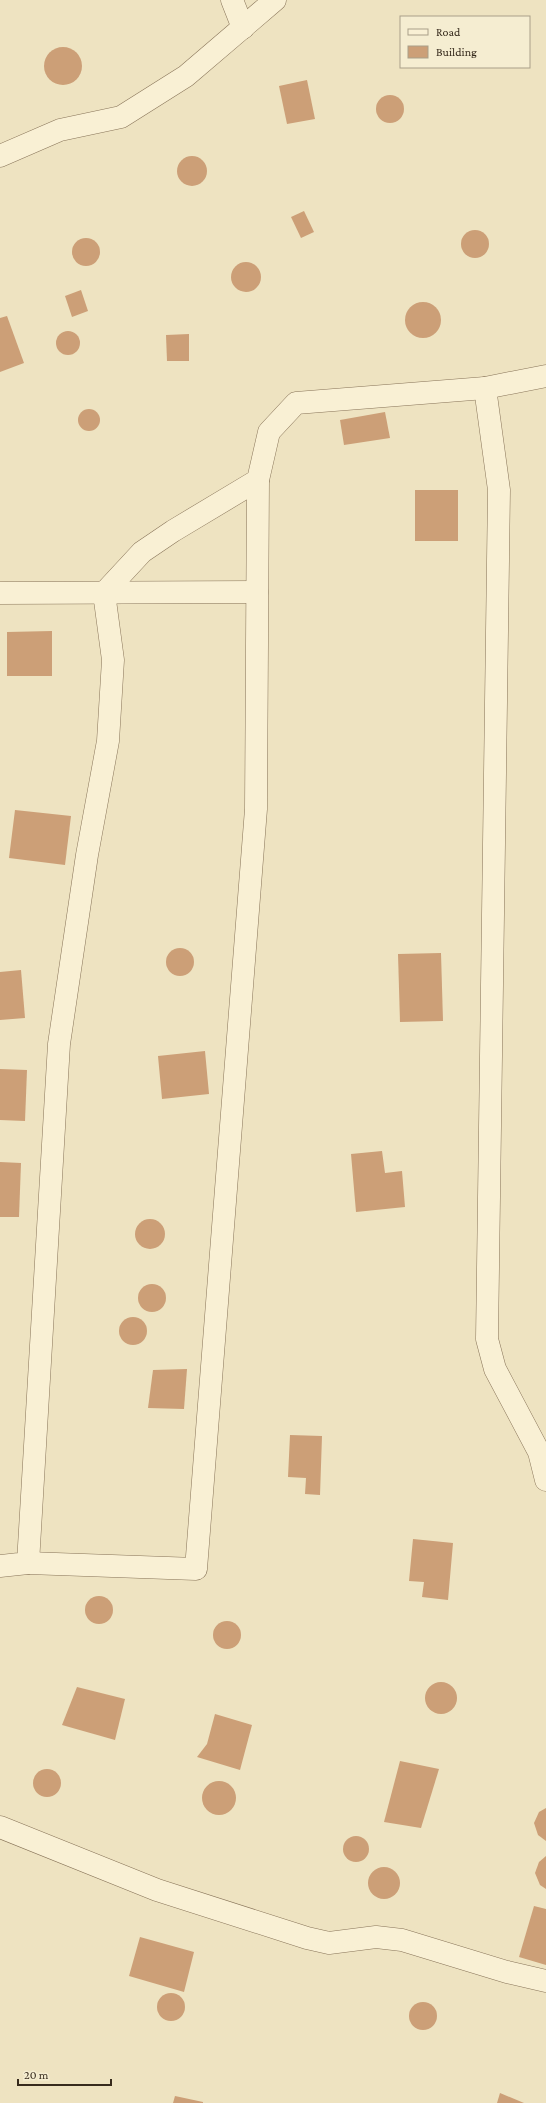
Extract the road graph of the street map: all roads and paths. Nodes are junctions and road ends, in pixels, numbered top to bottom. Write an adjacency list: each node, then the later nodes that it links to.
1 (232, 0): 3 (street)
2 (275, 0): 3 (street)
3 (243, 28): 4 (street)
4 (0, 156)
5 (546, 376): 6 (street)
6 (485, 388): 7 (street); 11 (street)
7 (258, 480): 8 (street); 10 (street)
8 (257, 592): 10 (street); 12 (street)
9 (0, 593): 10 (street)
10 (104, 593): 12 (street)
11 (546, 1480)
12 (28, 1563): 13 (street)
13 (0, 1566)
14 (0, 1827): 15 (street)
15 (546, 1981)

